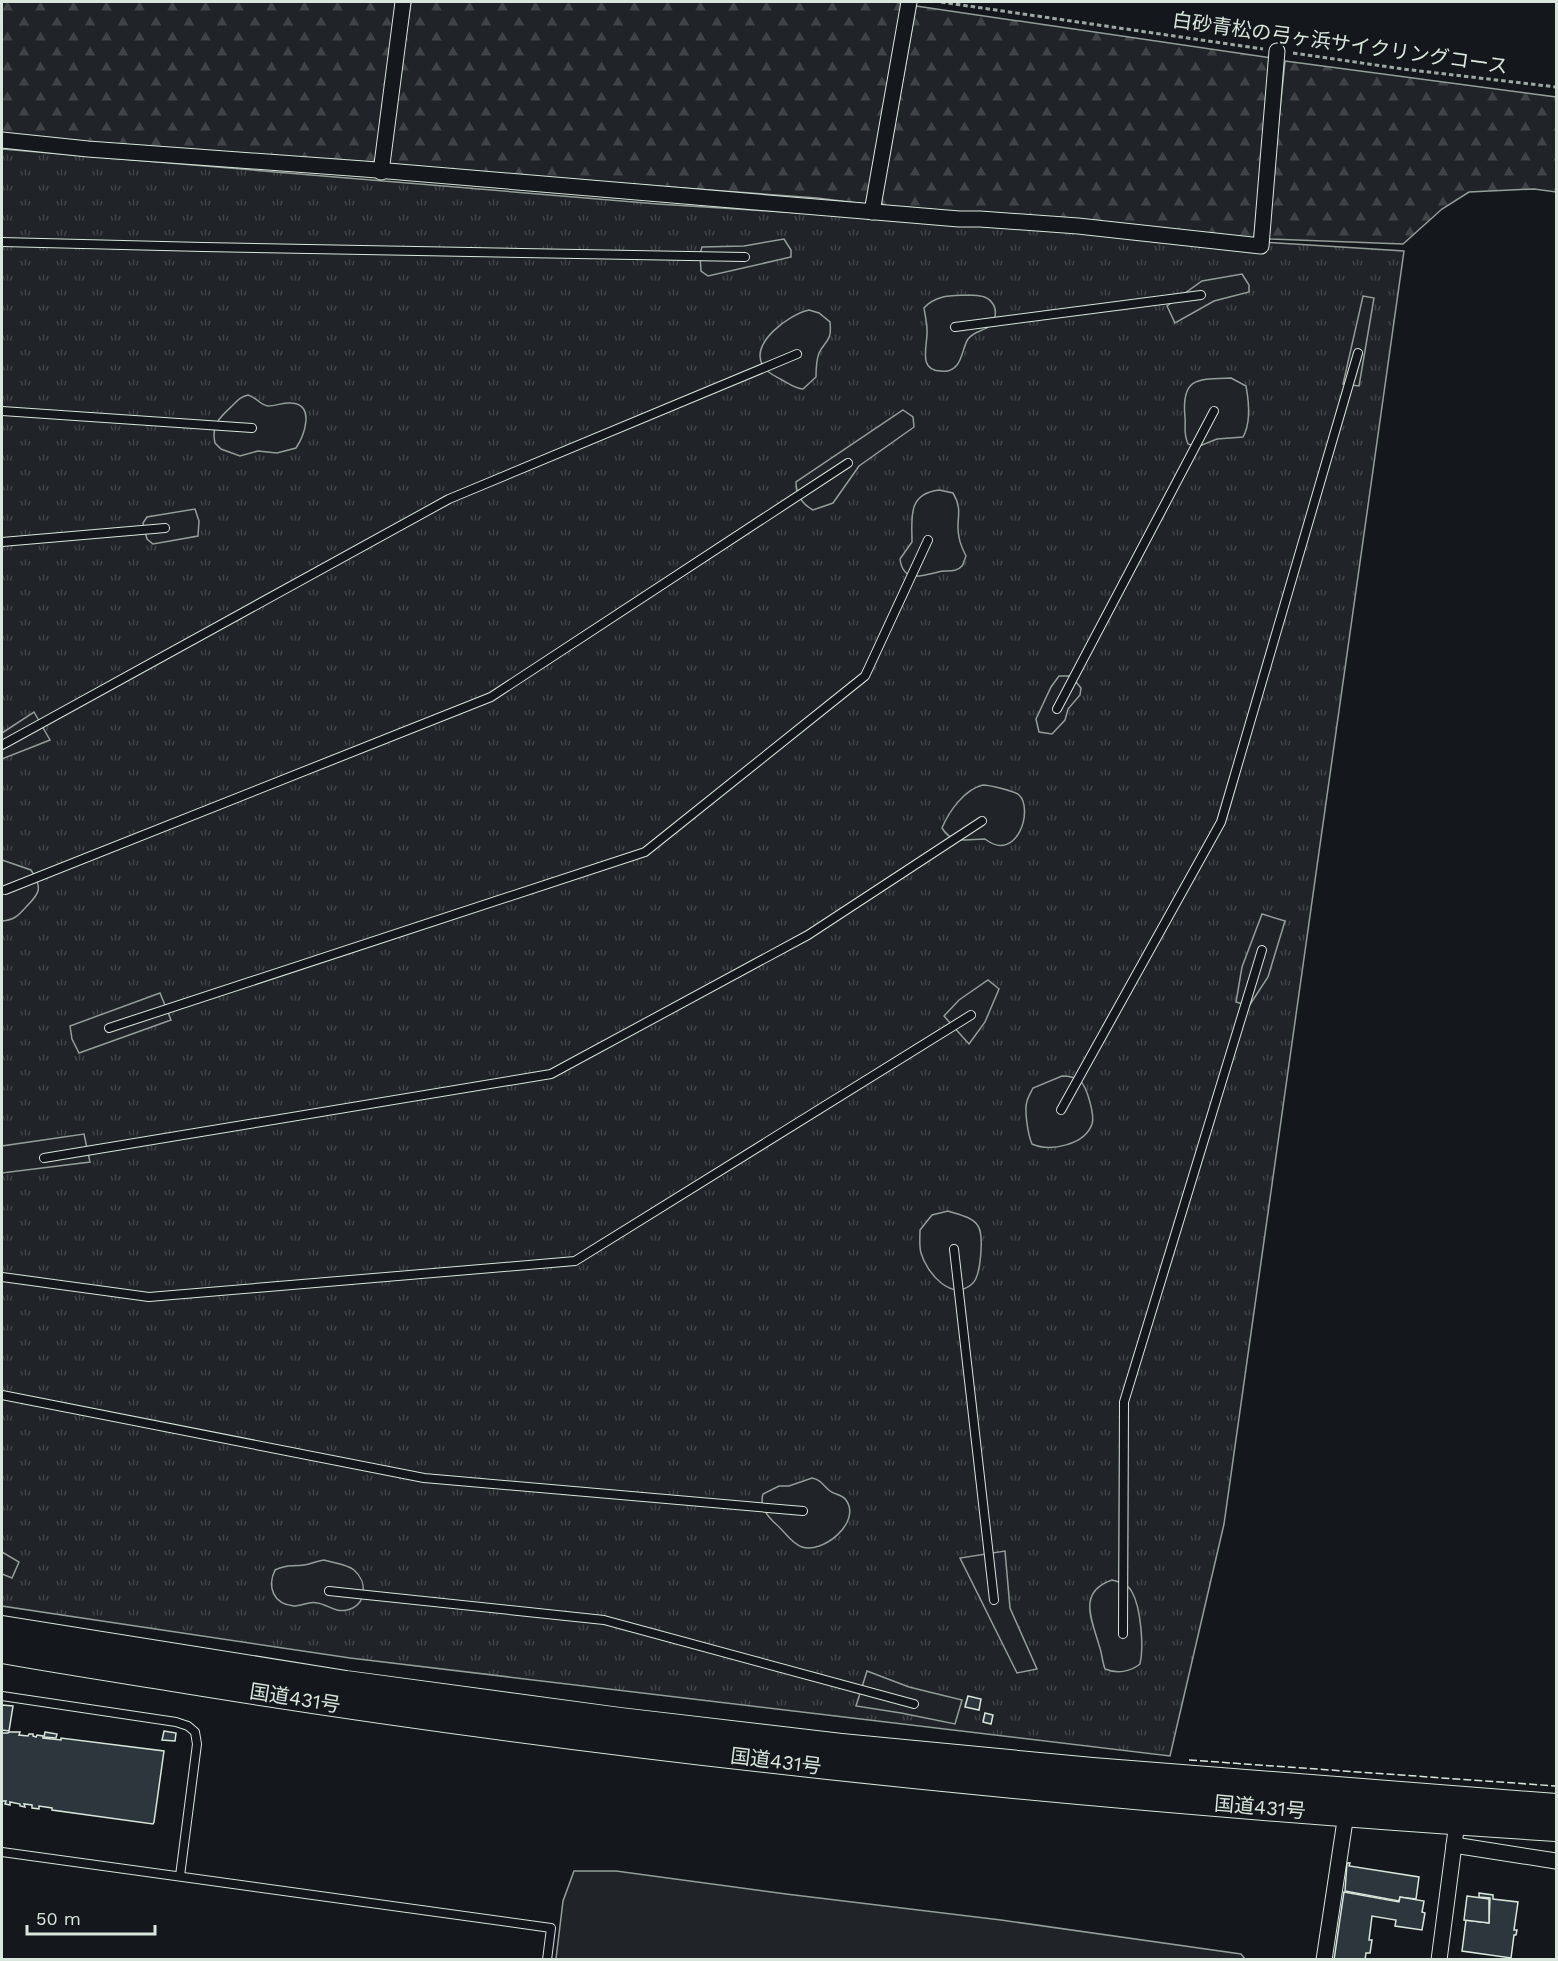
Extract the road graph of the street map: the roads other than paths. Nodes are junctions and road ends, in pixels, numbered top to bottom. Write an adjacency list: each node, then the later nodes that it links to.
1 (403, 2): 5 (street)
2 (909, 2): 6 (street)
3 (1277, 51): 6 (street)
4 (2, 140): 5 (street)
5 (381, 172): 6 (street)
6 (872, 212)
7 (2, 242): 8 (lane)
8 (745, 257)
9 (1202, 295): 10 (lane)
10 (955, 327)
11 (1359, 353): 27 (lane)
12 (797, 354): 21 (lane)
13 (2, 411): 15 (lane)
14 (1214, 411): 20 (lane)
15 (252, 428)
16 (848, 463): 23 (lane)
17 (165, 528): 19 (lane)
18 (928, 540): 26 (lane)
19 (2, 542)
20 (1057, 709)
21 (2, 746)
22 (982, 821): 28 (lane)
23 (5, 890)
24 (1262, 950): 36 (lane)
25 (971, 1015): 30 (lane)
26 (109, 1028)
27 (1061, 1110)
28 (44, 1158)
29 (954, 1249): 34 (lane)
30 (2, 1277)
31 (2, 1395): 32 (lane)
32 (803, 1511)
33 (329, 1591): 39 (lane)
34 (994, 1600)
35 (2, 1629): 40 (highway, 国道431号)
36 (1123, 1634)
37 (2, 1650): 41 (highway, 国道431号)
38 (2, 1696): 46 (lane)
39 (914, 1704)
40 (1557, 1807)
41 (1346, 1814): 43 (highway, 国道431号); 48 (street)
42 (1557, 1828): 43 (highway, 国道431号)
43 (1456, 1834): 45 (street); 49 (street)
44 (2, 1852): 46 (lane)
45 (1557, 1861)
46 (180, 1876): 47 (lane)
47 (547, 1959)
48 (1324, 1959)
49 (1442, 1959)

